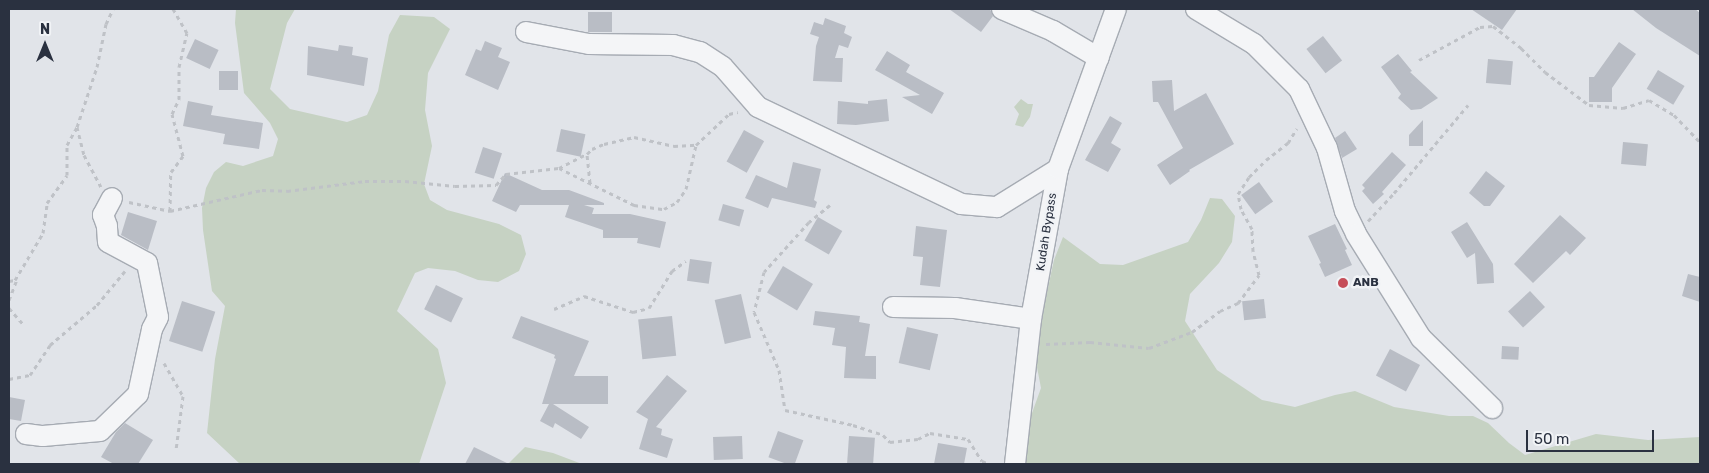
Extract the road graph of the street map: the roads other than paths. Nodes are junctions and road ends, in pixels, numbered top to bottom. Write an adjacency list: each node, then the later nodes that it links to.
1 (1002, 9): 5 (street)
2 (1116, 9): 5 (street, Kudah Bypass)
3 (1196, 9): 10 (street)
4 (526, 32): 6 (street)
5 (1099, 58): 6 (street, Kudah Bypass)
6 (1058, 169): 9 (street, Kudah Bypass)
7 (112, 198): 11 (street)
8 (892, 307): 9 (street)
9 (1031, 319): 12 (street, Kudah Bypass)
10 (1492, 408)
11 (26, 434)
12 (1015, 464)

